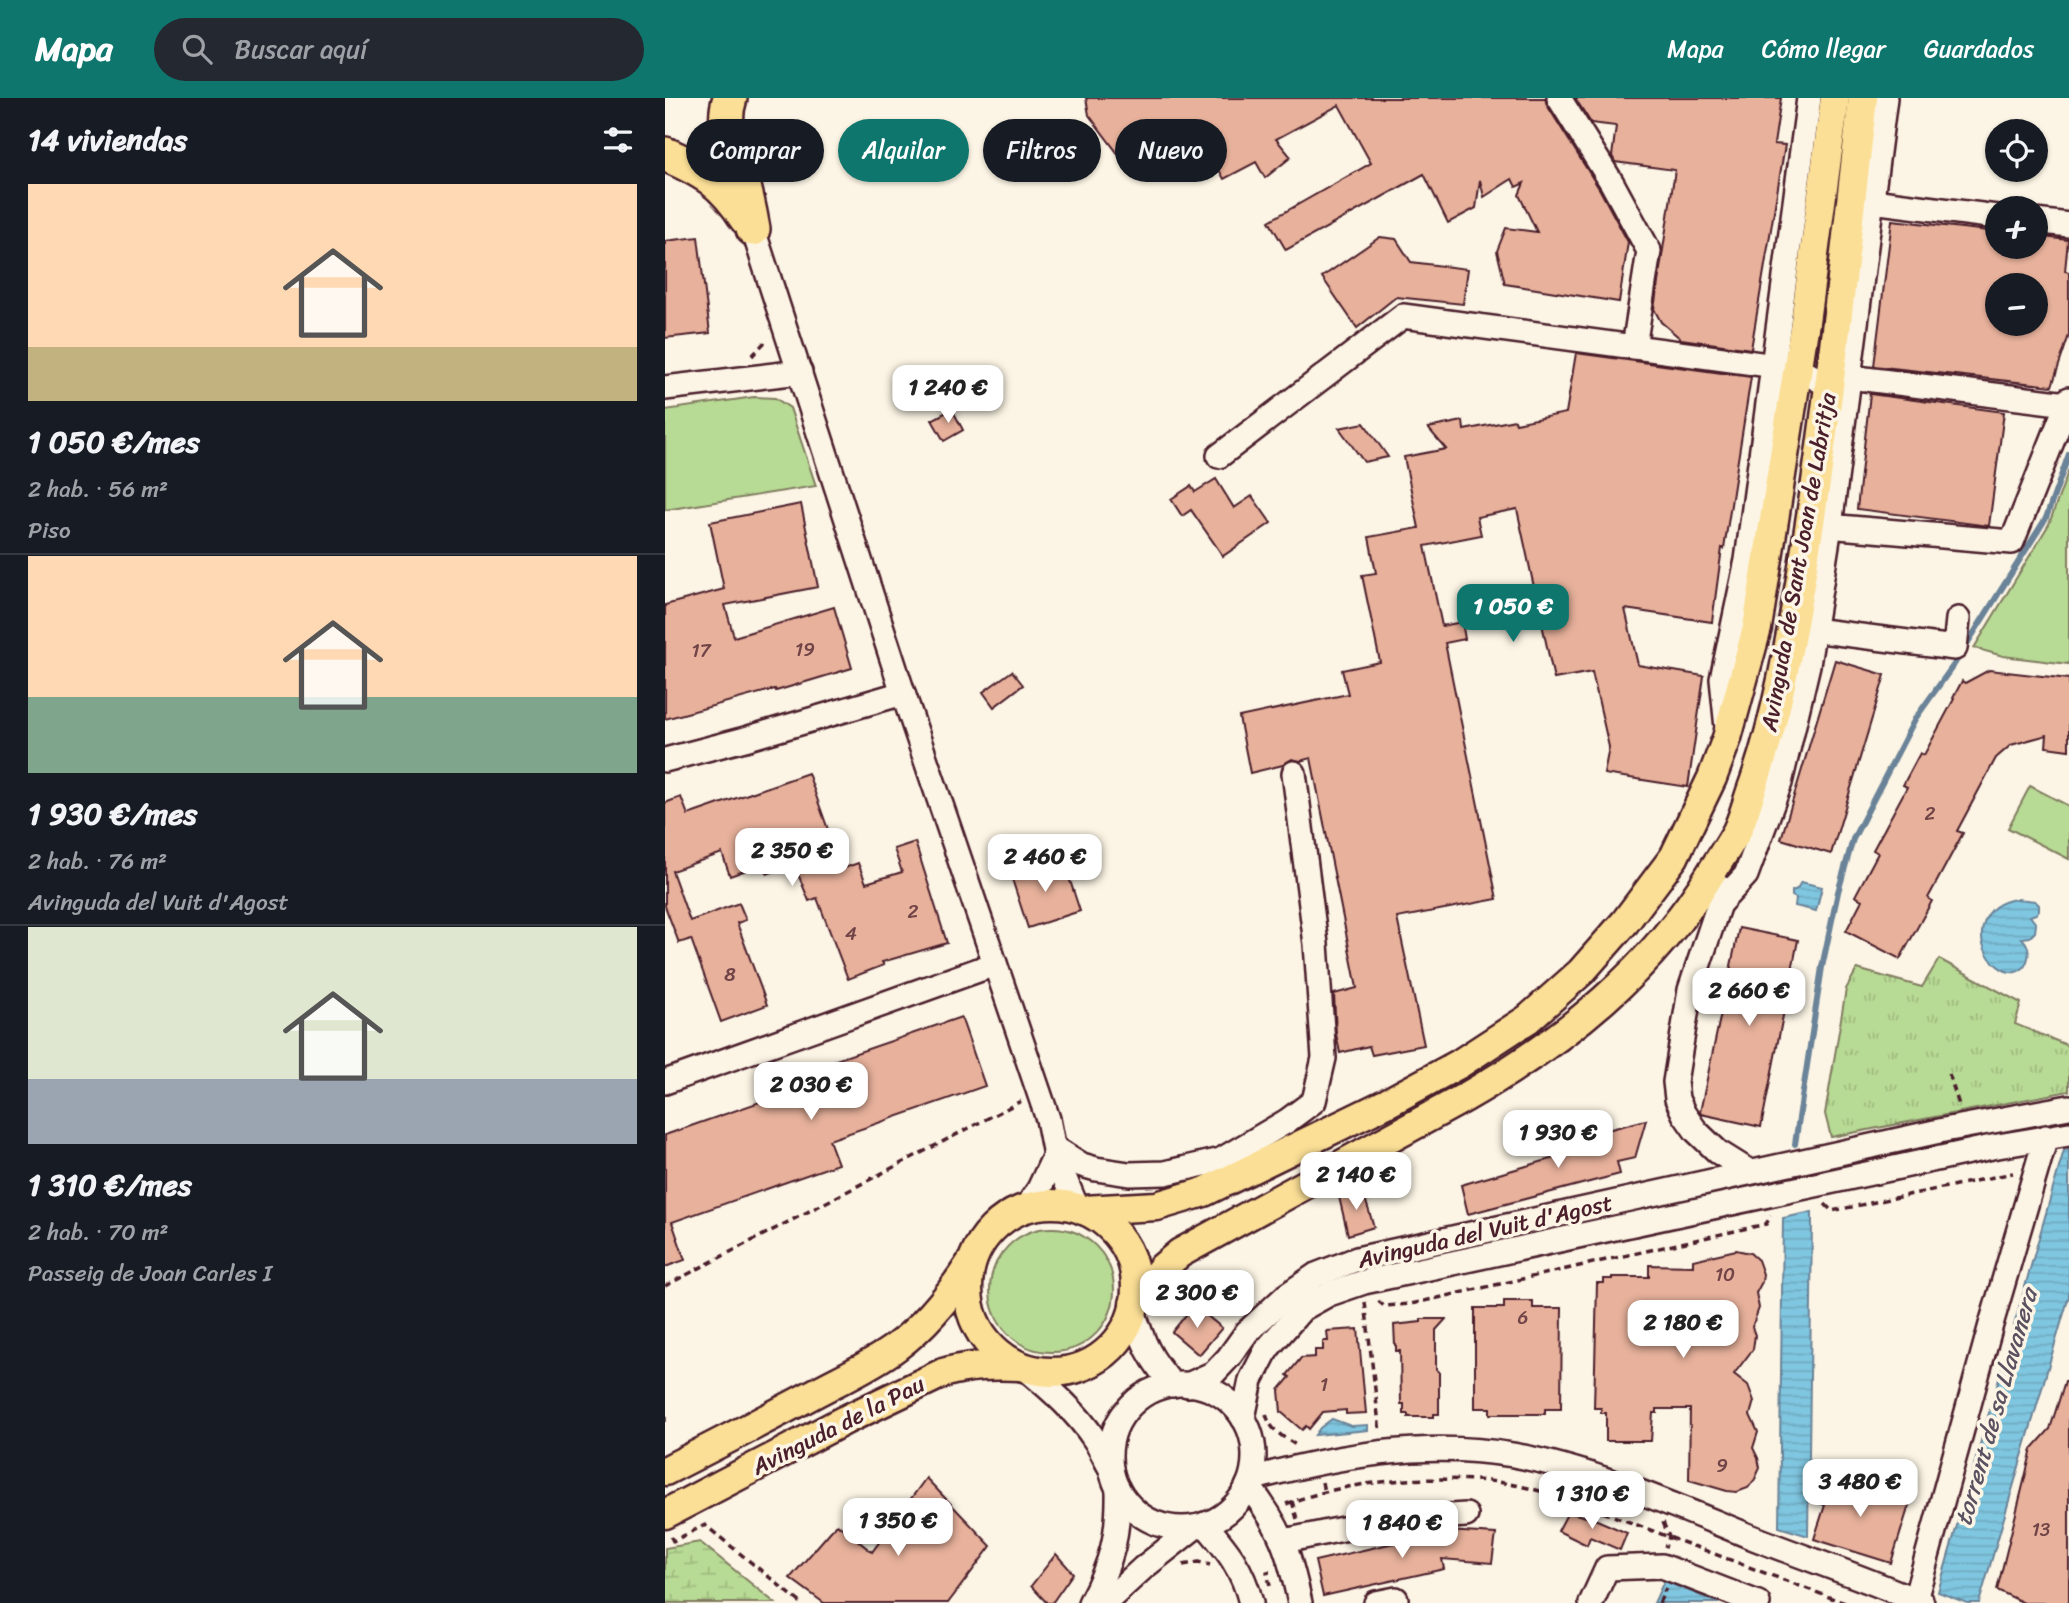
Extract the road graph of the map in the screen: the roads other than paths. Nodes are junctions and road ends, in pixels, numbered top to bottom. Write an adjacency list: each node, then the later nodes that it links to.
1 (730, 98): 12 (highway)
2 (1559, 98): 13 (street)
3 (1809, 98): 14 (street, Avinguda de Sant Joan de Labritja)
4 (1835, 98): 14 (main road, Avinguda de Sant Joan de Labritja)
5 (1863, 98): 16 (main road, Avinguda de Sant Joan de Labritja)
6 (1885, 98): 8 (street, Avinguda de Sant Joan de Labritja)
7 (665, 154): 12 (highway)
8 (1872, 201): 9 (street); 16 (street, Avinguda de Sant Joan de Labritja)
9 (1985, 215)
10 (2048, 223): 11 (street)
11 (2069, 226)
12 (753, 229): 15 (street)
13 (1634, 347): 14 (street); 19 (street)
14 (1785, 367): 16 (street); 36 (main road, Avinguda de Sant Joan de Labritja)
15 (800, 372): 17 (street); 23 (street)
16 (1839, 383): 18 (street); 20 (main road, Avinguda de Sant Joan de Labritja)
17 (665, 388)
18 (2068, 401): 20 (street)
19 (1219, 456)
20 (1820, 525): 22 (street, Avinguda de Sant Joan de Labritja); 26 (main road, Avinguda de Sant Joan de Labritja)
21 (1958, 619): 22 (street)
22 (1813, 631): 27 (street, Avinguda de Sant Joan de Labritja)
23 (903, 693): 24 (street); 28 (street)
24 (665, 760)
25 (1294, 773): 33 (street)
26 (1736, 832): 27 (street); 38 (main road, Avinguda de Sant Joan de Labritja)
27 (1721, 902): 34 (street)
28 (995, 964): 29 (street); 33 (street)
29 (665, 1082)
30 (2069, 1108): 34 (street, Avinguda del Vuit d'Agost)
31 (2069, 1134): 32 (street, Avinguda del Vuit d'Agost)
32 (2046, 1137): 41 (street, Avinguda del Vuit d'Agost); 49 (street)
33 (1055, 1151): 35 (street); 36 (street)
34 (1750, 1172): 40 (street, Avinguda del Vuit d'Agost)
35 (1026, 1208): 36 (main road); 37 (main road)
36 (1080, 1209): 38 (main road)
37 (972, 1262): 39 (main road); 42 (main road, Avinguda de la Pau)
38 (1134, 1307): 39 (main road); 40 (street)
39 (1022, 1367): 43 (street); 46 (main road, Avinguda de la Pau)
40 (1181, 1385): 41 (street); 43 (street)
41 (1243, 1418): 44 (street)
42 (665, 1471)
43 (1115, 1480): 47 (street); 50 (street)
44 (1250, 1482): 47 (street); 48 (street); 49 (street)
45 (1466, 1515): 48 (street)
46 (666, 1523)
47 (1200, 1526): 51 (street); 52 (street)
48 (1283, 1541): 53 (street)
49 (1919, 1601)
50 (1090, 1603)
51 (1105, 1603)
52 (1251, 1603)
53 (1300, 1603)
54 (1591, 1603): 55 (street)
55 (1758, 1603)

